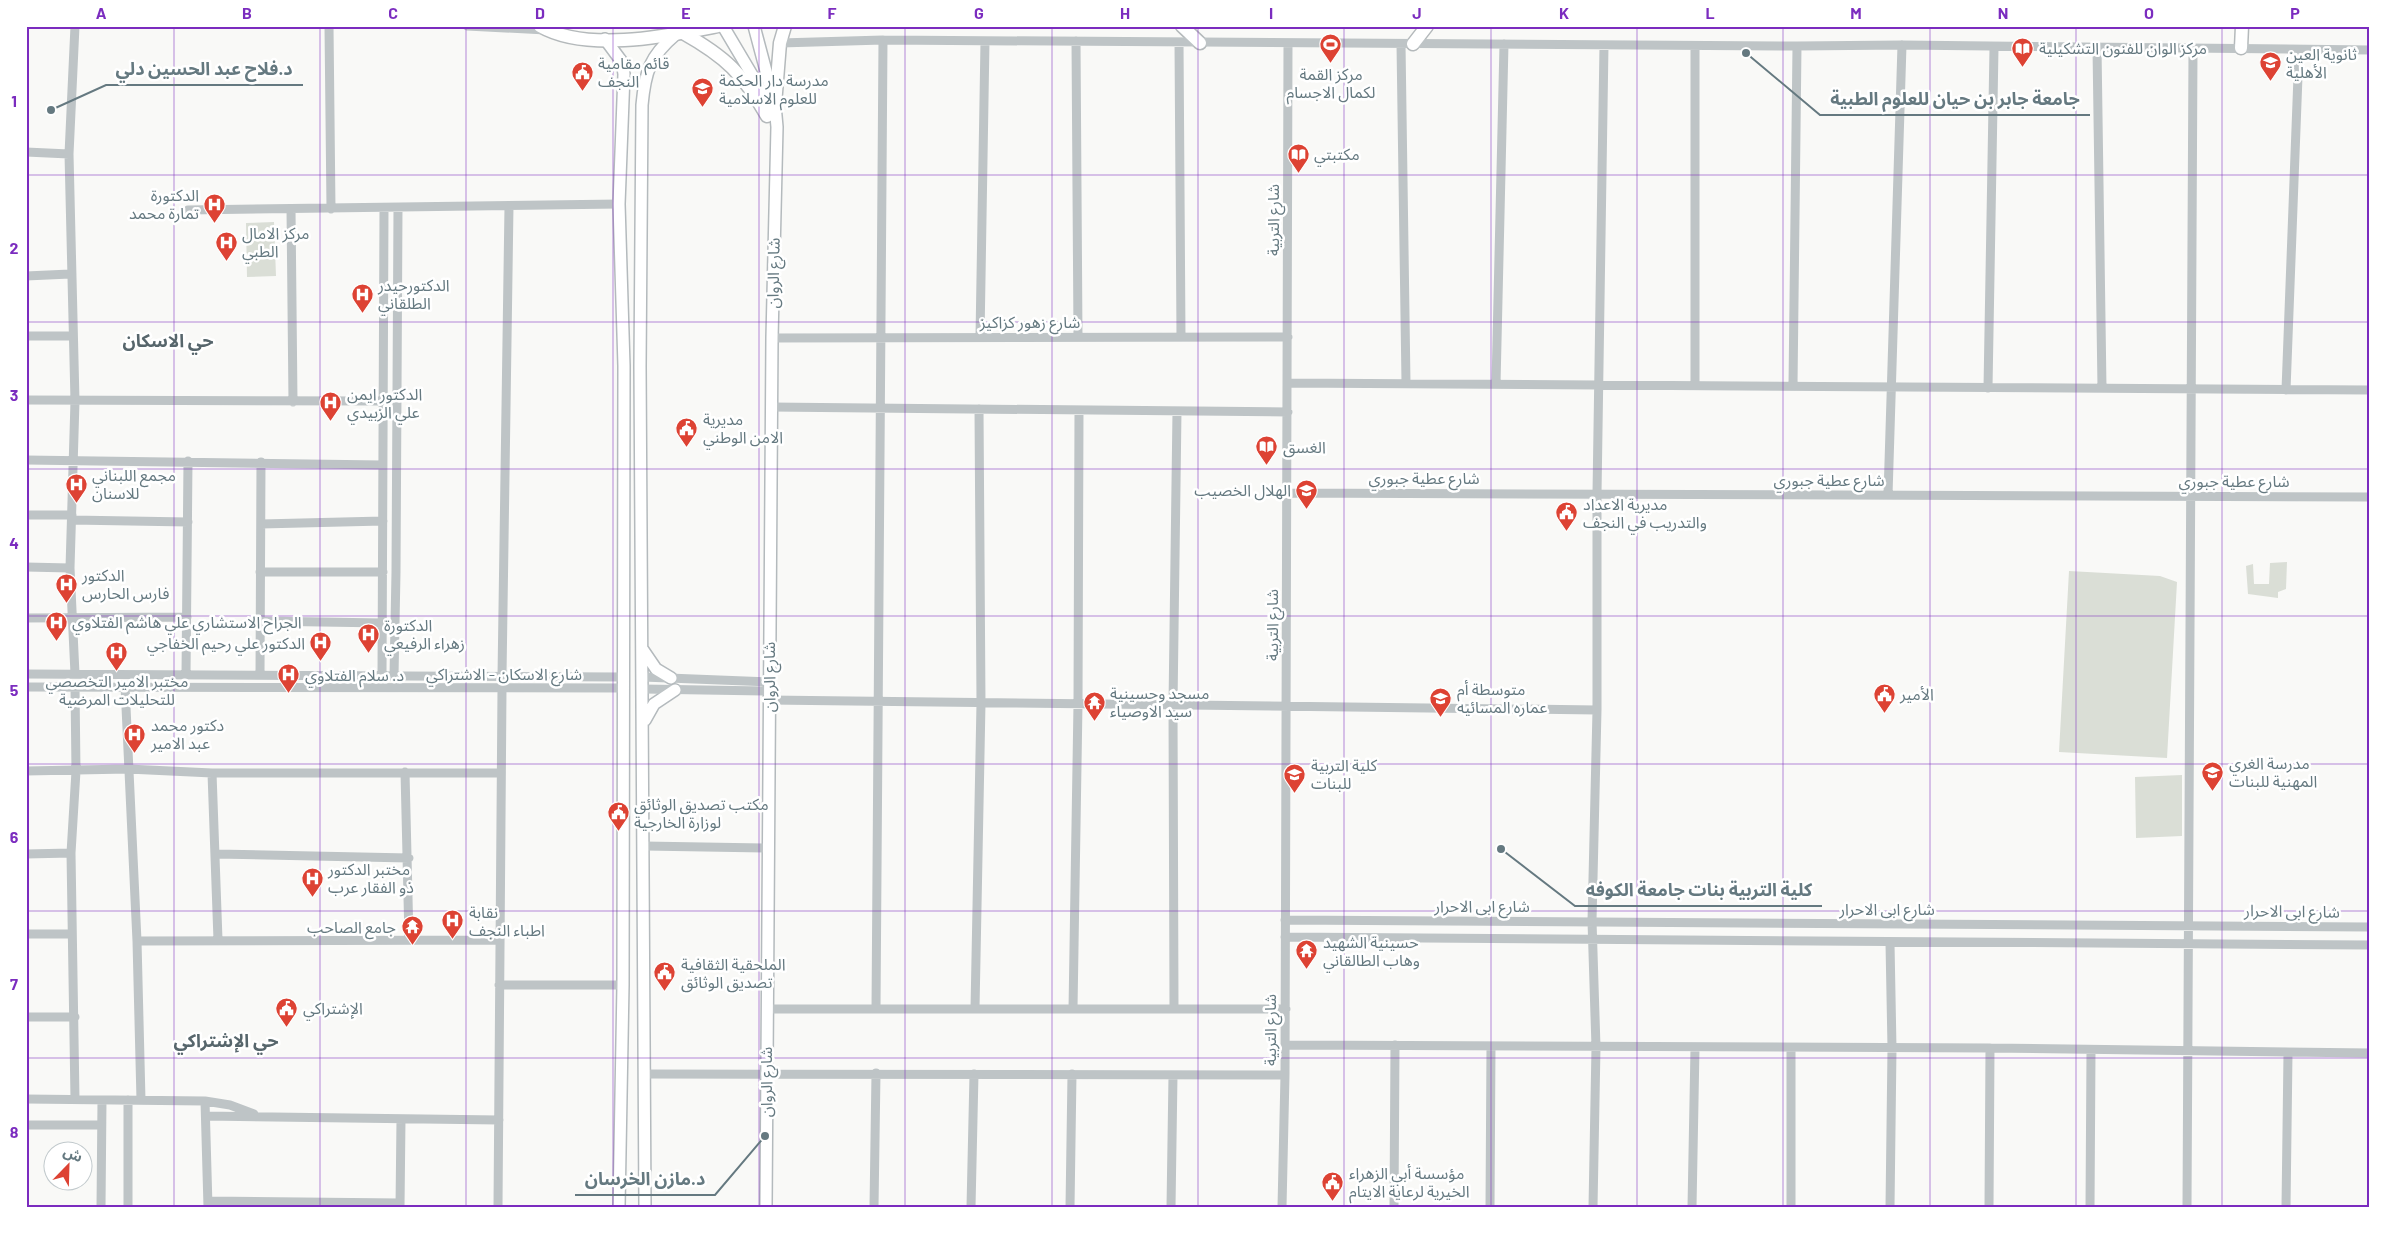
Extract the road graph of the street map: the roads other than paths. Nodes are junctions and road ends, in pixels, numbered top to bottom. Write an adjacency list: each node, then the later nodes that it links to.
1 (75, 26): 37 (street)
2 (329, 26): 42 (street)
3 (466, 26): 11 (street)
4 (718, 26): 12 (highway)
5 (723, 26): 34 (main road, شارع الروان)
6 (754, 26): 33 (main road, شارع الروان)
7 (785, 26): 18 (highway)
8 (1182, 26): 19 (highway)
9 (1427, 26): 21 (highway)
10 (2242, 26): 29 (highway)
11 (543, 28): 13 (highway)
12 (679, 34): 13 (highway); 34 (highway); 56 (main road)
13 (605, 39): 38 (main road)
14 (883, 40): 15 (street); 18 (street); 49 (street)
15 (984, 41): 16 (street); 50 (street)
16 (1076, 41): 17 (street); 51 (street)
17 (1179, 42): 19 (street); 52 (street)
18 (780, 43): 33 (highway)
19 (1200, 43): 20 (street)
20 (1288, 43): 21 (street); 53 (street, شارع التربية)
21 (1407, 44): 22 (street); 58 (street)
22 (1504, 44): 23 (street); 59 (street)
23 (1604, 45): 25 (street); 60 (street)
24 (1902, 45): 26 (street); 27 (street); 63 (street)
25 (1695, 46): 26 (street); 61 (street)
26 (1797, 46): 62 (street)
27 (1994, 48): 28 (street); 64 (street)
28 (2097, 48): 30 (street); 65 (street)
29 (2241, 48): 30 (street); 31 (street)
30 (2193, 49): 66 (street)
31 (2299, 50): 32 (street); 67 (street)
32 (2370, 50)
33 (775, 105): 35 (main road, شارع الروان)
34 (768, 116): 35 (main road, شارع الروان)
35 (775, 148): 54 (main road, شارع الروان)
36 (26, 152): 37 (street)
37 (69, 154): 45 (street)
38 (619, 204): 39 (street); 55 (main road)
39 (509, 206): 40 (street); 112 (street)
40 (398, 208): 43 (street); 111 (street)
41 (292, 209): 42 (street); 44 (street); 71 (street)
42 (331, 209): 43 (street)
43 (384, 209): 72 (street)
44 (188, 210)
45 (70, 274): 46 (street); 48 (street)
46 (26, 276)
47 (26, 336): 48 (street)
48 (73, 336): 70 (street)
49 (881, 336): 50 (street, شارع زهور كزاكيز); 54 (street, شارع زهور كزاكيز); 74 (street)
50 (980, 337): 51 (street, شارع زهور كزاكيز)
51 (1078, 337): 52 (street, شارع زهور كزاكيز)
52 (1181, 337): 53 (street, شارع زهور كزاكيز)
53 (1288, 337): 57 (street, شارع التربية)
54 (772, 338): 73 (main road, شارع الروان)
55 (624, 366): 56 (main road); 113 (main road)
56 (640, 366): 103 (main road)
57 (1288, 383): 58 (street); 78 (street, شارع التربية)
58 (1406, 384): 59 (street)
59 (1496, 384): 60 (street)
60 (1599, 385): 61 (street); 85 (street)
61 (1695, 385): 62 (street)
62 (1793, 386): 63 (street)
63 (1890, 387): 64 (street); 86 (street)
64 (1988, 388): 65 (street)
65 (2102, 388): 66 (street)
66 (2191, 389): 67 (street); 87 (street)
67 (2286, 390): 68 (street)
68 (2370, 390)
69 (26, 400): 70 (street)
70 (75, 400): 71 (street); 79 (street)
71 (293, 402): 72 (street)
72 (383, 402): 83 (street)
73 (771, 407): 74 (street); 122 (main road, شارع الروان)
74 (879, 408): 75 (street); 123 (street)
75 (980, 409): 76 (street); 124 (street)
76 (1079, 410): 77 (street); 125 (street)
77 (1177, 411): 78 (street); 126 (street)
78 (1288, 412): 84 (street, شارع التربية)
79 (74, 459): 80 (street); 81 (street); 90 (street)
80 (26, 460)
81 (188, 461): 82 (street); 92 (street)
82 (261, 462): 83 (street); 93 (street)
83 (382, 465): 91 (street)
84 (1287, 493): 85 (street, شارع عطية جبوري); 127 (street, شارع التربية)
85 (1597, 494): 86 (street, شارع عطية جبوري); 128 (street)
86 (1888, 495): 87 (street, شارع عطية جبوري)
87 (2191, 496): 88 (street, شارع عطية جبوري); 146 (street)
88 (2370, 497)
89 (26, 515): 90 (street)
90 (72, 518): 92 (street); 95 (street)
91 (383, 521): 93 (street); 97 (street)
92 (188, 522): 98 (street)
93 (260, 524): 96 (street)
94 (26, 567): 95 (street)
95 (70, 568): 100 (street)
96 (260, 572): 97 (street); 101 (street)
97 (383, 572): 102 (street)
98 (187, 617): 100 (street); 107 (street)
99 (26, 618): 100 (street)
100 (72, 619): 105 (street)
101 (260, 621): 102 (street); 108 (street)
102 (383, 623): 110 (street)
103 (642, 646): 114 (main road); 115 (main road)
104 (26, 674): 105 (street, شارع الاسكان - الاشتراكي)
105 (75, 674): 106 (street, شارع الاسكان - الاشتراكي)
106 (146, 675): 107 (street, شارع الاسكان - الاشتراكي); 119 (street)
107 (186, 675): 108 (street, شارع الاسكان - الاشتراكي)
108 (260, 675): 110 (street, شارع الاسكان - الاشتراكي)
109 (440, 675): 111 (street, شارع الاسكان - الاشتراكي); 112 (street, شارع الاسكان - الاشتراكي); 120 (street)
110 (382, 676): 111 (street, شارع الاسكان - الاشتراكي)
111 (394, 676)
112 (502, 676): 113 (street, شارع الاسكان - الاشتراكي)
113 (622, 683): 121 (street, شارع الاسكان - الاشتراكي); 136 (main road)
114 (643, 683): 115 (street); 129 (main road)
115 (673, 684): 122 (street); 129 (main road)
116 (125, 686): 118 (street, شارع الاسكان - الاشتراكي); 119 (street, شارع الاسكان - الاشتراكي); 130 (street)
117 (26, 687): 118 (street, شارع الاسكان - الاشتراكي)
118 (75, 687): 132 (street)
119 (147, 687): 120 (street, شارع الاسكان - الاشتراكي)
120 (441, 689): 121 (street, شارع الاسكان - الاشتراكي)
121 (502, 689): 134 (street)
122 (769, 691): 123 (street); 139 (main road, شارع الروان)
123 (878, 702): 124 (street); 162 (street)
124 (981, 703): 125 (street); 163 (street)
125 (1078, 704): 126 (street); 164 (street)
126 (1173, 705): 127 (street); 165 (street)
127 (1287, 706): 128 (street); 144 (street, شارع التربية)
128 (1597, 710): 145 (street)
129 (644, 727): 137 (main road)
130 (128, 770): 132 (street); 135 (street); 155 (street)
131 (26, 771): 132 (street)
132 (76, 771): 140 (street)
133 (405, 772): 134 (street); 135 (street); 143 (street)
134 (501, 772): 153 (street)
135 (212, 773): 142 (street)
136 (623, 778): 137 (main road); 160 (main road)
137 (644, 778): 138 (main road)
138 (644, 846): 139 (street); 183 (main road)
139 (768, 848): 161 (main road, شارع الروان)
140 (71, 853): 141 (street); 149 (street)
141 (26, 854)
142 (216, 854): 143 (street); 152 (street)
143 (409, 858): 151 (street)
144 (1285, 920): 145 (street, شارع ابی الاحرار); 150 (street, شارع التربية)
145 (1592, 921): 146 (street, شارع ابی الاحرار); 154 (street)
146 (2188, 925): 147 (street, شارع ابی الاحرار); 156 (street)
147 (2370, 927)
148 (26, 934): 149 (street)
149 (72, 934): 168 (street)
150 (1285, 937): 154 (street, شارع ابی الاحرار); 166 (street, شارع التربية)
151 (409, 939): 152 (street); 153 (street)
152 (218, 940): 155 (street)
153 (499, 940): 159 (street)
154 (1593, 940): 157 (street, شارع ابی الاحرار); 172 (street)
155 (137, 941): 192 (street)
156 (2188, 942): 157 (street, شارع ابی الاحرار); 158 (street, شارع ابی الاحرار); 178 (street)
157 (1890, 943): 175 (street)
158 (2370, 945)
159 (499, 985): 160 (street); 197 (street)
160 (623, 985): 205 (main road)
161 (767, 1009): 162 (street); 181 (main road, شارع الروان)
162 (876, 1009): 163 (street)
163 (975, 1009): 164 (street)
164 (1073, 1009): 165 (street)
165 (1174, 1009): 166 (street)
166 (1286, 1009): 169 (street, شارع التربية)
167 (26, 1017): 168 (street)
168 (75, 1017): 189 (street)
169 (1286, 1045): 170 (street); 187 (street, شارع التربية)
170 (1395, 1045): 171 (street); 213 (street)
171 (1491, 1046): 172 (street); 214 (street)
172 (1596, 1047): 173 (street); 215 (street)
173 (1695, 1048): 174 (street); 216 (street)
174 (1791, 1048): 175 (street); 217 (street)
175 (1892, 1048): 176 (street); 218 (street)
176 (1990, 1048): 177 (street); 219 (street)
177 (2090, 1051): 178 (street); 220 (street)
178 (2189, 1052): 179 (street); 221 (street)
179 (2288, 1053): 180 (street); 222 (street)
180 (2370, 1054)
181 (766, 1073): 182 (street); 183 (street); 207 (main road, شارع الروان)
182 (876, 1073): 184 (street); 208 (street)
183 (646, 1074): 206 (main road)
184 (974, 1074): 185 (street); 209 (street)
185 (1072, 1074): 186 (street); 210 (street)
186 (1173, 1075): 187 (street); 211 (street)
187 (1285, 1075): 212 (street, شارع التربية)
188 (26, 1099): 189 (street)
189 (75, 1100): 190 (street)
190 (102, 1100): 191 (street); 199 (street)
191 (128, 1100): 192 (street); 203 (street)
192 (141, 1100): 193 (street)
193 (205, 1101): 194 (street); 195 (street)
194 (206, 1116): 195 (street); 200 (street)
195 (262, 1117): 196 (street)
196 (401, 1119): 197 (street); 201 (street)
197 (499, 1120): 204 (street)
198 (26, 1125): 199 (street)
199 (102, 1125): 202 (street)
200 (208, 1204): 201 (street)
201 (400, 1205)
202 (101, 1207)
203 (128, 1207)
204 (498, 1207)
205 (618, 1207)
206 (645, 1207)
207 (766, 1207)
208 (874, 1207)
209 (971, 1207)
210 (1070, 1207)
211 (1171, 1207)
212 (1282, 1207)
213 (1394, 1207)
214 (1490, 1207)
215 (1592, 1207)
216 (1692, 1207)
217 (1791, 1207)
218 (1890, 1207)
219 (1989, 1207)
220 (2090, 1207)
221 (2187, 1207)
222 (2286, 1207)

